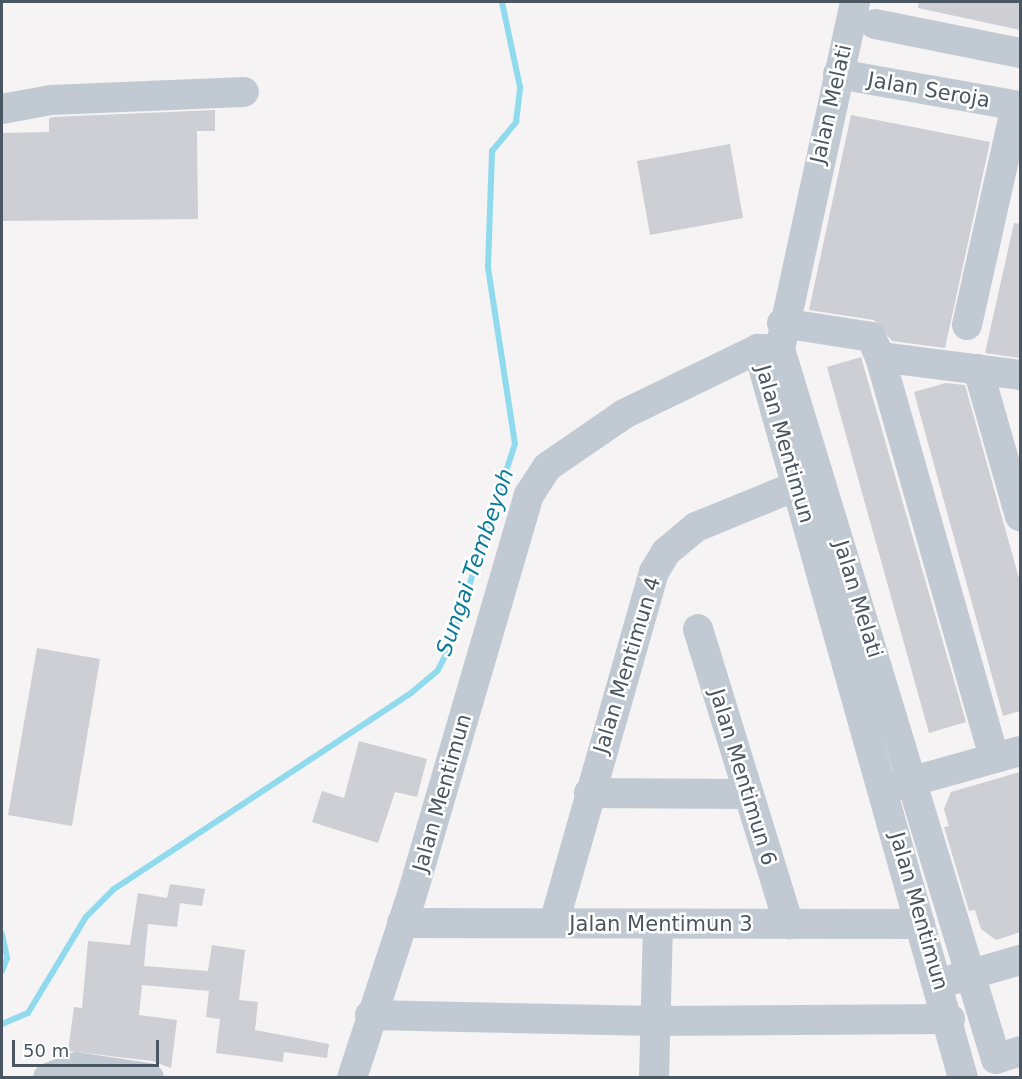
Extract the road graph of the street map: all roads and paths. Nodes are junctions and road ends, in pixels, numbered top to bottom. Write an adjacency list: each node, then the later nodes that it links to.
1 (855, 2): 4 (street, Jalan Melati)
2 (875, 24): 3 (street)
3 (1020, 52)
4 (838, 74): 6 (street, Jalan Seroja); 9 (street, Jalan Melati)
5 (244, 92): 7 (street)
6 (1018, 106): 8 (street)
7 (2, 108)
8 (967, 325)
9 (773, 340): 10 (street); 13 (street, Jalan Mentimun); 17 (street, Jalan Melati); 21 (street, Jalan Mentimun)
10 (879, 357): 11 (street); 16 (street)
11 (978, 369): 12 (street); 14 (street)
12 (1020, 375)
13 (796, 486): 18 (street, Jalan Mentimun); 19 (street, Jalan Mentimun 4)
14 (1020, 516)
15 (698, 629): 20 (street, Jalan Mentimun 6)
16 (1007, 755): 17 (street)
17 (914, 781): 18 (street); 27 (street, Jalan Melati)
18 (884, 790): 25 (street, Jalan Mentimun)
19 (589, 793): 20 (street); 22 (street, Jalan Mentimun 4)
20 (748, 795): 24 (street, Jalan Mentimun 6)
21 (402, 923): 22 (street, Jalan Mentimun 3); 29 (street, Jalan Mentimun)
22 (554, 923): 23 (street, Jalan Mentimun 3)
23 (658, 924): 24 (street, Jalan Mentimun 3); 31 (street)
24 (789, 924): 25 (street, Jalan Mentimun 3)
25 (920, 924): 28 (street, Jalan Mentimun)
26 (1020, 960): 27 (street)
27 (971, 974): 28 (street); 32 (street, Jalan Melati)
28 (940, 983): 30 (street, Jalan Mentimun)
29 (370, 1014): 31 (street); 35 (street, Jalan Mentimun)
30 (950, 1018): 31 (street); 37 (street, Jalan Mentimun)
31 (655, 1021): 36 (street)
32 (1020, 1052)
33 (48, 1077): 34 (street)
34 (149, 1077)
35 (352, 1077)
36 (654, 1077)
37 (963, 1077)

